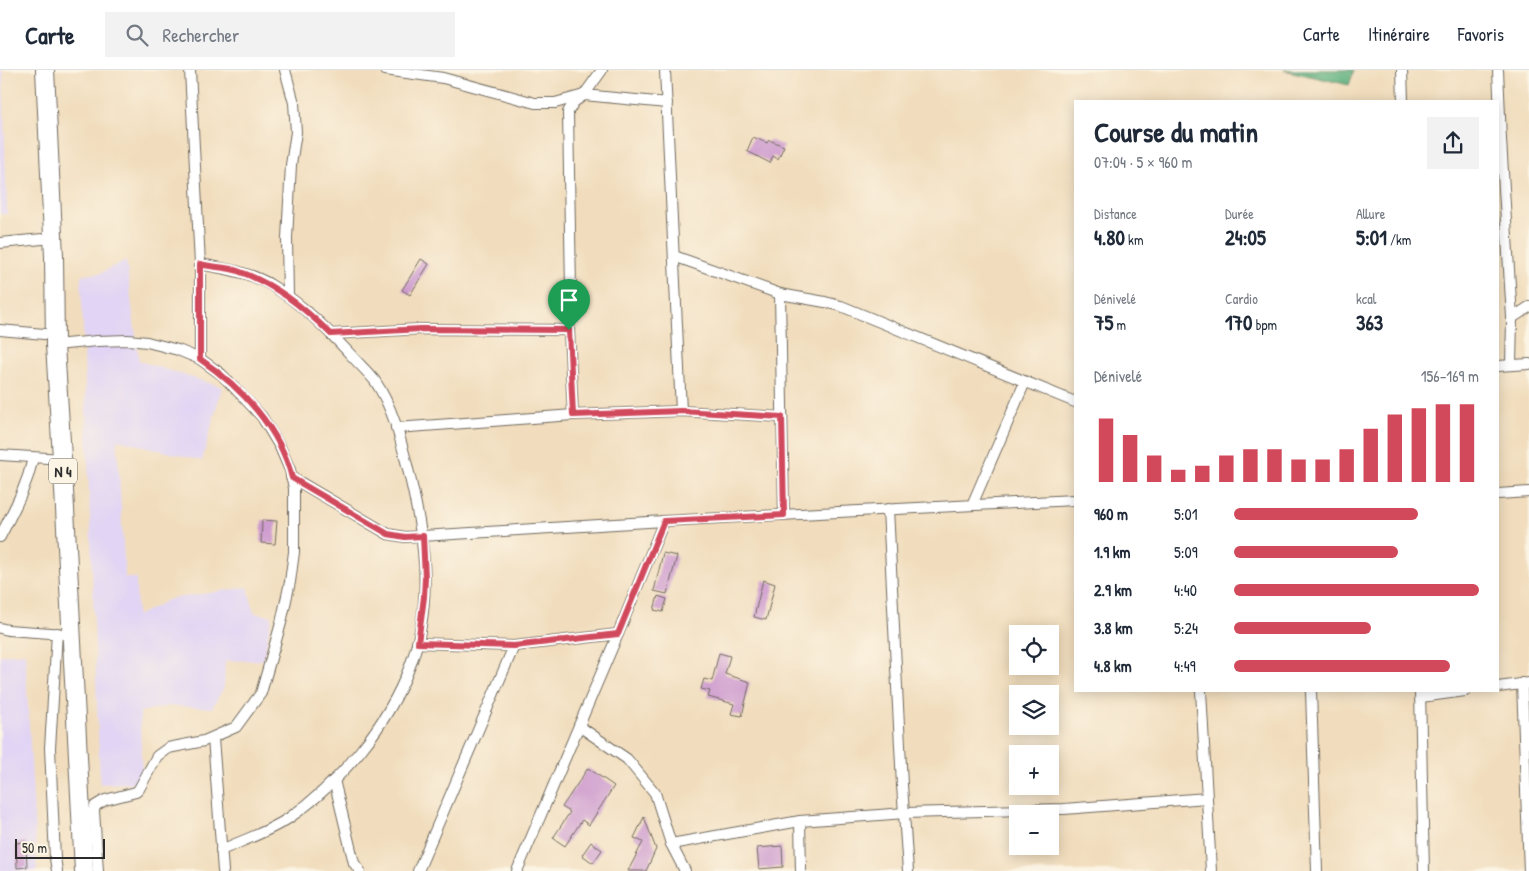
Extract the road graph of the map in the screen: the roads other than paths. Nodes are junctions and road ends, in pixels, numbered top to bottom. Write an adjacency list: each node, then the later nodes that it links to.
1 (45, 70): 14 (highway, N 4)
2 (190, 70): 17 (street)
3 (285, 70): 19 (street)
4 (385, 70): 9 (street)
5 (602, 70): 9 (street)
6 (664, 70): 12 (street)
7 (1402, 70): 10 (street)
8 (1498, 70): 11 (street)
9 (584, 95): 12 (street); 23 (street)
10 (1402, 100)
11 (1499, 100)
12 (667, 102): 16 (street)
13 (1499, 105): 21 (street)
14 (53, 238): 15 (street); 25 (highway, N 4)
15 (0, 243)
16 (674, 256): 18 (street); 32 (street)
17 (200, 264): 19 (street); 26 (street)
18 (780, 294): 30 (street); 34 (street)
19 (288, 296): 24 (street)
20 (1529, 307): 21 (street)
21 (1512, 318): 27 (street)
22 (0, 330): 25 (street)
23 (569, 330): 24 (street); 33 (street)
24 (331, 334): 35 (street)
25 (55, 340): 26 (street); 38 (highway, N 4)
26 (200, 359): 39 (street)
27 (1511, 364): 28 (street); 29 (street)
28 (1529, 364)
29 (1499, 366)
30 (1025, 382): 31 (street); 43 (street)
31 (1074, 402)
32 (681, 411): 33 (street); 34 (street)
33 (573, 415): 35 (street)
34 (782, 417): 45 (street)
35 (396, 428): 47 (street)
36 (0, 455): 37 (street)
37 (33, 458): 38 (street); 48 (street)
38 (63, 459): 50 (highway, N 4)
39 (292, 478): 47 (street); 61 (street)
40 (1529, 492): 41 (street)
41 (1499, 494)
42 (1074, 500): 43 (street)
43 (972, 505): 44 (street)
44 (888, 509): 45 (street); 64 (street)
45 (784, 515): 46 (street)
46 (664, 521): 47 (street); 51 (street)
47 (423, 536): 52 (street)
48 (0, 537)
49 (0, 628): 50 (street)
50 (64, 634): 68 (street); 69 (highway, N 4)
51 (618, 634): 53 (street); 60 (street)
52 (418, 643): 53 (street); 62 (street)
53 (514, 646): 73 (street)
54 (1525, 683): 55 (street); 81 (street)
55 (1499, 687)
56 (1201, 692): 63 (street)
57 (1311, 692): 79 (street)
58 (1450, 692): 59 (street)
59 (1421, 694): 80 (street)
60 (579, 726): 66 (street); 74 (street)
61 (213, 738): 67 (street); 70 (street)
62 (334, 780): 67 (street); 72 (street)
63 (1207, 798): 64 (street); 78 (street)
64 (905, 813): 65 (street); 77 (street)
65 (800, 821): 66 (street); 76 (street)
66 (671, 844): 75 (street)
67 (221, 850): 71 (street)
68 (57, 871)
69 (84, 871)
70 (98, 871)
71 (223, 871)
72 (360, 871)
73 (418, 871)
74 (517, 871)
75 (685, 871)
76 (801, 871)
77 (908, 871)
78 (1211, 871)
79 (1317, 871)
80 (1424, 871)
81 (1529, 871)

